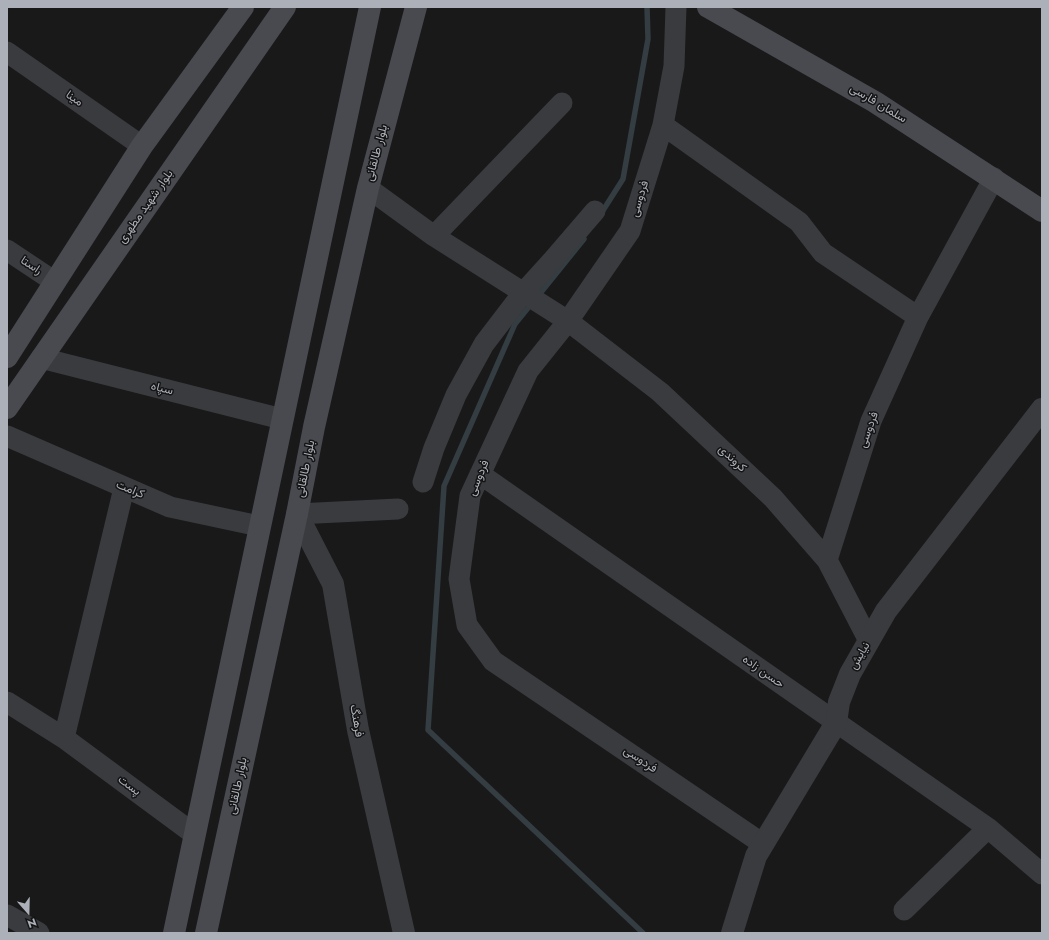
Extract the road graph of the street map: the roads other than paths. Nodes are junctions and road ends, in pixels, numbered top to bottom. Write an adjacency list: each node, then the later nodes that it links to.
1 (243, 7): 10 (main road)
2 (285, 7): 22 (main road, بلوار شهید مطهری)
3 (370, 7): 25 (main road)
4 (416, 7): 12 (main road, بلوار طالقانی)
5 (676, 7): 9 (street, فردوسی)
6 (708, 7): 11 (main road, سلمان فارسی)
7 (7, 52): 10 (street, مینا)
8 (562, 104): 15 (street)
9 (663, 125): 19 (street, فردوسی); 20 (street)
10 (142, 146): 17 (main road)
11 (994, 178): 14 (main road, سلمان فارسی); 20 (street, فردوسی)
12 (368, 188): 15 (street, کروندی); 31 (main road, بلوار طالقانی)
13 (595, 211): 18 (street)
14 (1042, 211)
15 (434, 236): 18 (street, کروندی)
16 (7, 250): 17 (street, راستا)
17 (55, 282): 21 (main road)
18 (523, 293): 19 (street, کروندی); 28 (street)
19 (561, 317): 27 (street, فردوسی); 33 (street, کروندی)
20 (918, 317): 33 (street, فردوسی)
21 (7, 357)
22 (41, 358): 23 (main road, بلوار شهید مطهری); 25 (street, سپاه)
23 (7, 408)
24 (1042, 409): 34 (street, نیایش)
25 (282, 420): 32 (main road)
26 (7, 436): 29 (street, کرامت)
27 (480, 474): 36 (street, حسن زاده); 40 (street, فردوسی)
28 (423, 482)
29 (124, 488): 32 (street, کرامت); 37 (street)
30 (398, 509): 31 (street)
31 (297, 514): 46 (main road, بلوار طالقانی); 47 (street, فرهنگ)
32 (260, 526): 39 (main road)
33 (828, 560): 34 (street, کروندی)
34 (868, 641): 36 (street, نیایش)
35 (7, 702): 37 (street, پست)
36 (836, 723): 38 (street, حسن زاده); 40 (street, نیایش)
37 (64, 738): 39 (street, پست)
38 (988, 828): 41 (street, حسن زاده); 42 (street)
39 (194, 834): 45 (main road)
40 (763, 844): 48 (street, نیایش)
41 (1042, 874)
42 (904, 910)
43 (7, 915): 44 (street)
44 (39, 933)
45 (174, 933)
46 (206, 933)
47 (404, 933)
48 (732, 933)

